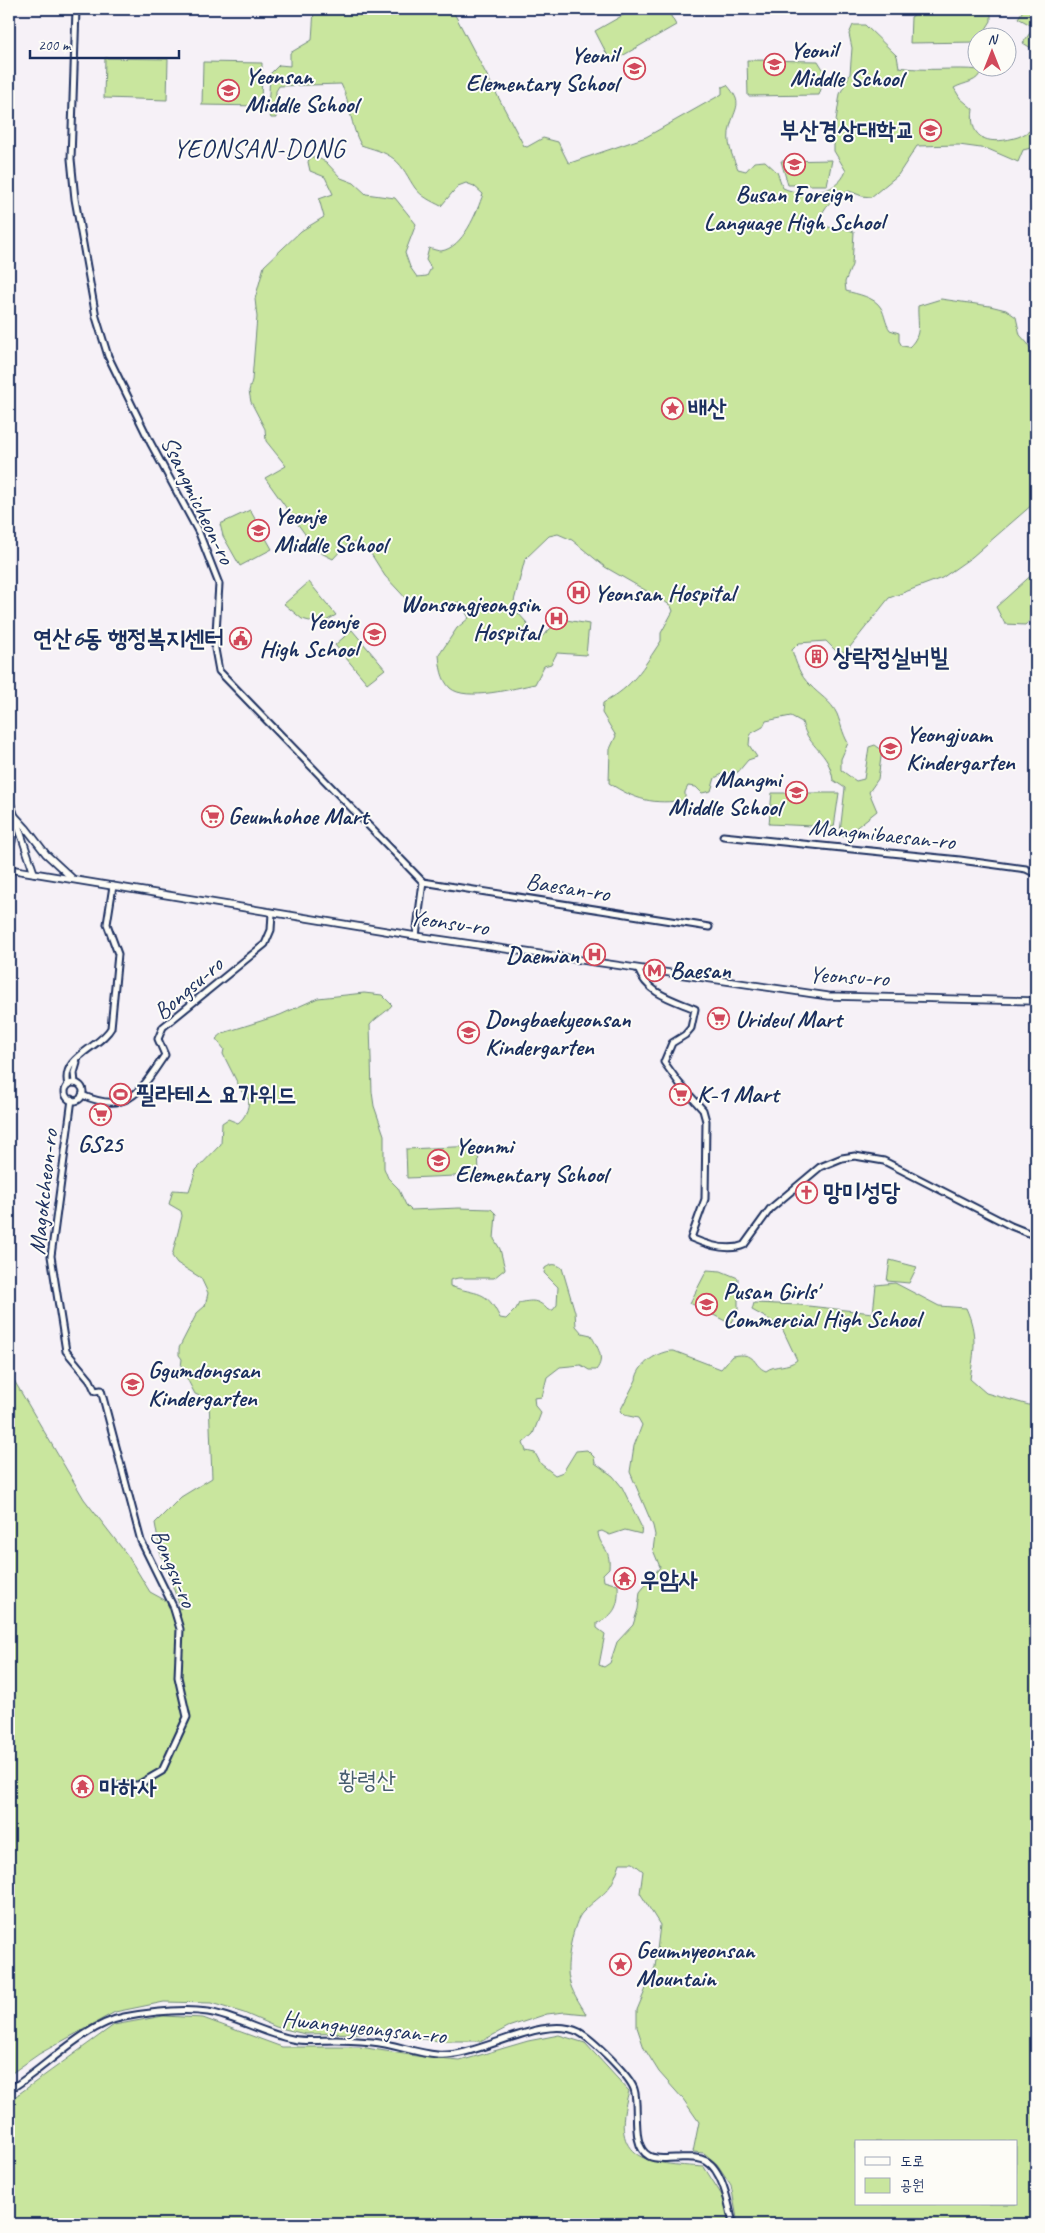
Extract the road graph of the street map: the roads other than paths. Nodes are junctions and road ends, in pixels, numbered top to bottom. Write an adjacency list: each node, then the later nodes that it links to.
1 (76, 9): 10 (street, Ssangmicheon-ro)
2 (9, 800): 3 (main road)
3 (14, 816): 5 (main road); 7 (main road); 9 (main road)
4 (723, 836): 8 (street, Mangmibaesan-ro)
5 (9, 850)
6 (9, 869): 7 (main road, Yeonsu-ro)
7 (34, 873): 9 (main road, Yeonsu-ro)
8 (1036, 874)
9 (74, 880): 11 (main road, Yeonsu-ro)
10 (423, 882): 13 (street, Baesan-ro); 14 (street)
11 (113, 886): 12 (main road, Yeonsu-ro); 17 (street)
12 (272, 913): 14 (main road, Yeonsu-ro); 20 (street, Bongsu-ro)
13 (709, 927)
14 (416, 936): 15 (main road, Yeonsu-ro)
15 (638, 969): 16 (main road, Yeonsu-ro); 22 (street)
16 (1036, 1001)
17 (78, 1058): 18 (street); 19 (street)
18 (75, 1083): 19 (street); 20 (street)
19 (68, 1085): 21 (street, Magokcheon-ro)
20 (82, 1095): 21 (street, Magokcheon-ro)
21 (72, 1099): 23 (street, Magokcheon-ro)
22 (1036, 1236)
23 (101, 1390): 24 (street, Bongsu-ro)
24 (119, 1785)
25 (9, 2090): 26 (street, Hwangnyeongsan-ro)
26 (733, 2224)

